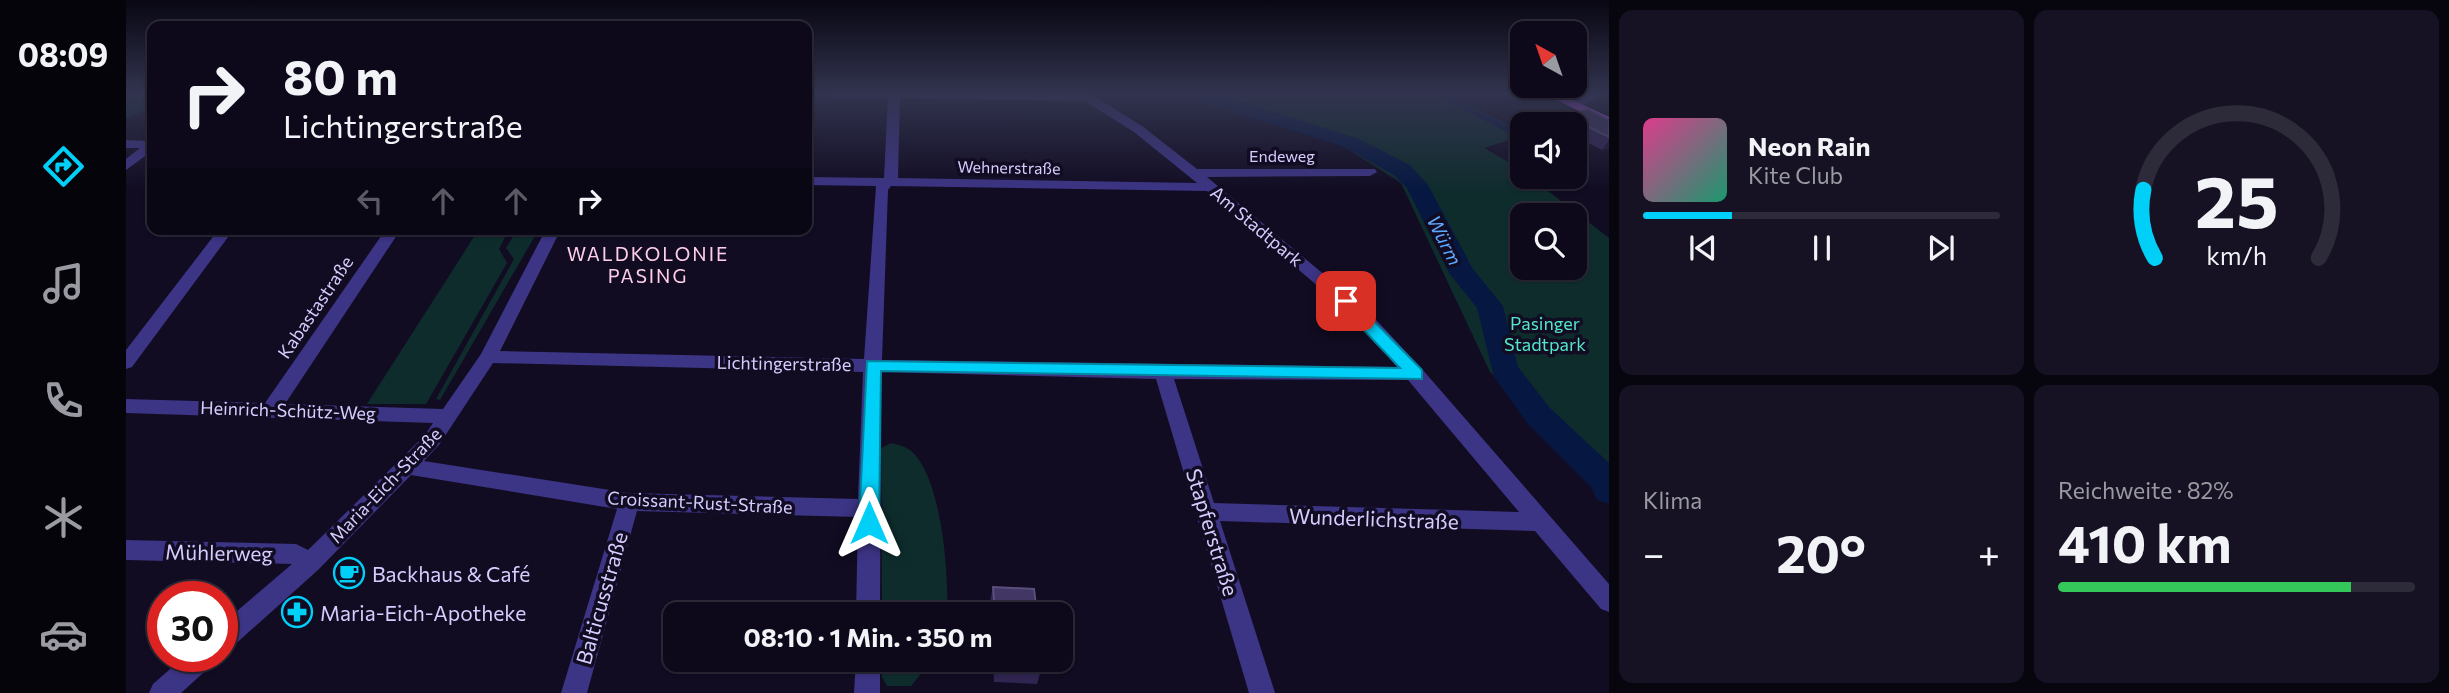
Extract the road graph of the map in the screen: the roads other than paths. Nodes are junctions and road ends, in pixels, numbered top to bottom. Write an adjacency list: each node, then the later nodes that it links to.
1 (893, 125): 10 (street)
2 (1132, 125): 8 (street, Am Stadtpark)
3 (126, 145): 4 (street)
4 (147, 145)
5 (147, 149): 6 (street)
6 (126, 166)
7 (1370, 172): 8 (street, Endeweg)
8 (1194, 173): 11 (street, Am Stadtpark)
9 (812, 181): 10 (street, Wehnerstraße)
10 (887, 183): 11 (street, Wehnerstraße); 17 (street)
11 (1210, 187): 19 (street, Am Stadtpark)
12 (222, 235): 16 (street)
13 (390, 235): 21 (street, Kabastastraße)
14 (551, 235): 15 (street, Maria-Eich-Straße)
15 (488, 357): 17 (street, Lichtingerstraße); 22 (street, Maria-Eich-Straße)
16 (126, 363)
17 (873, 365): 18 (street, Lichtingerstraße); 25 (street)
18 (1163, 372): 19 (street, Lichtingerstraße); 26 (street, Stapferstraße)
19 (1416, 374): 27 (street, Am Stadtpark)
20 (126, 406): 21 (street, Heinrich-Schütz-Weg)
21 (272, 408): 22 (street, Heinrich-Schütz-Weg)
22 (450, 416): 23 (street, Maria-Eich-Straße)
23 (407, 466): 24 (street, Croissant-Rust-Straße); 29 (street, Maria-Eich-Straße)
24 (629, 502): 25 (street, Croissant-Rust-Straße); 36 (street, Balticusstraße)
25 (869, 508): 31 (street)
26 (1207, 512): 27 (street, Wunderlichstraße); 38 (street, Stapferstraße)
27 (1541, 522): 30 (street, Am Stadtpark)
28 (126, 550): 29 (street, Mühlerweg)
29 (310, 563): 32 (street, Maria-Eich-Straße)
30 (1609, 601)
31 (868, 602)
32 (238, 626)
33 (186, 672): 35 (street)
34 (868, 672): 37 (street)
35 (162, 693)
36 (574, 693)
37 (867, 693)
38 (1262, 693)

